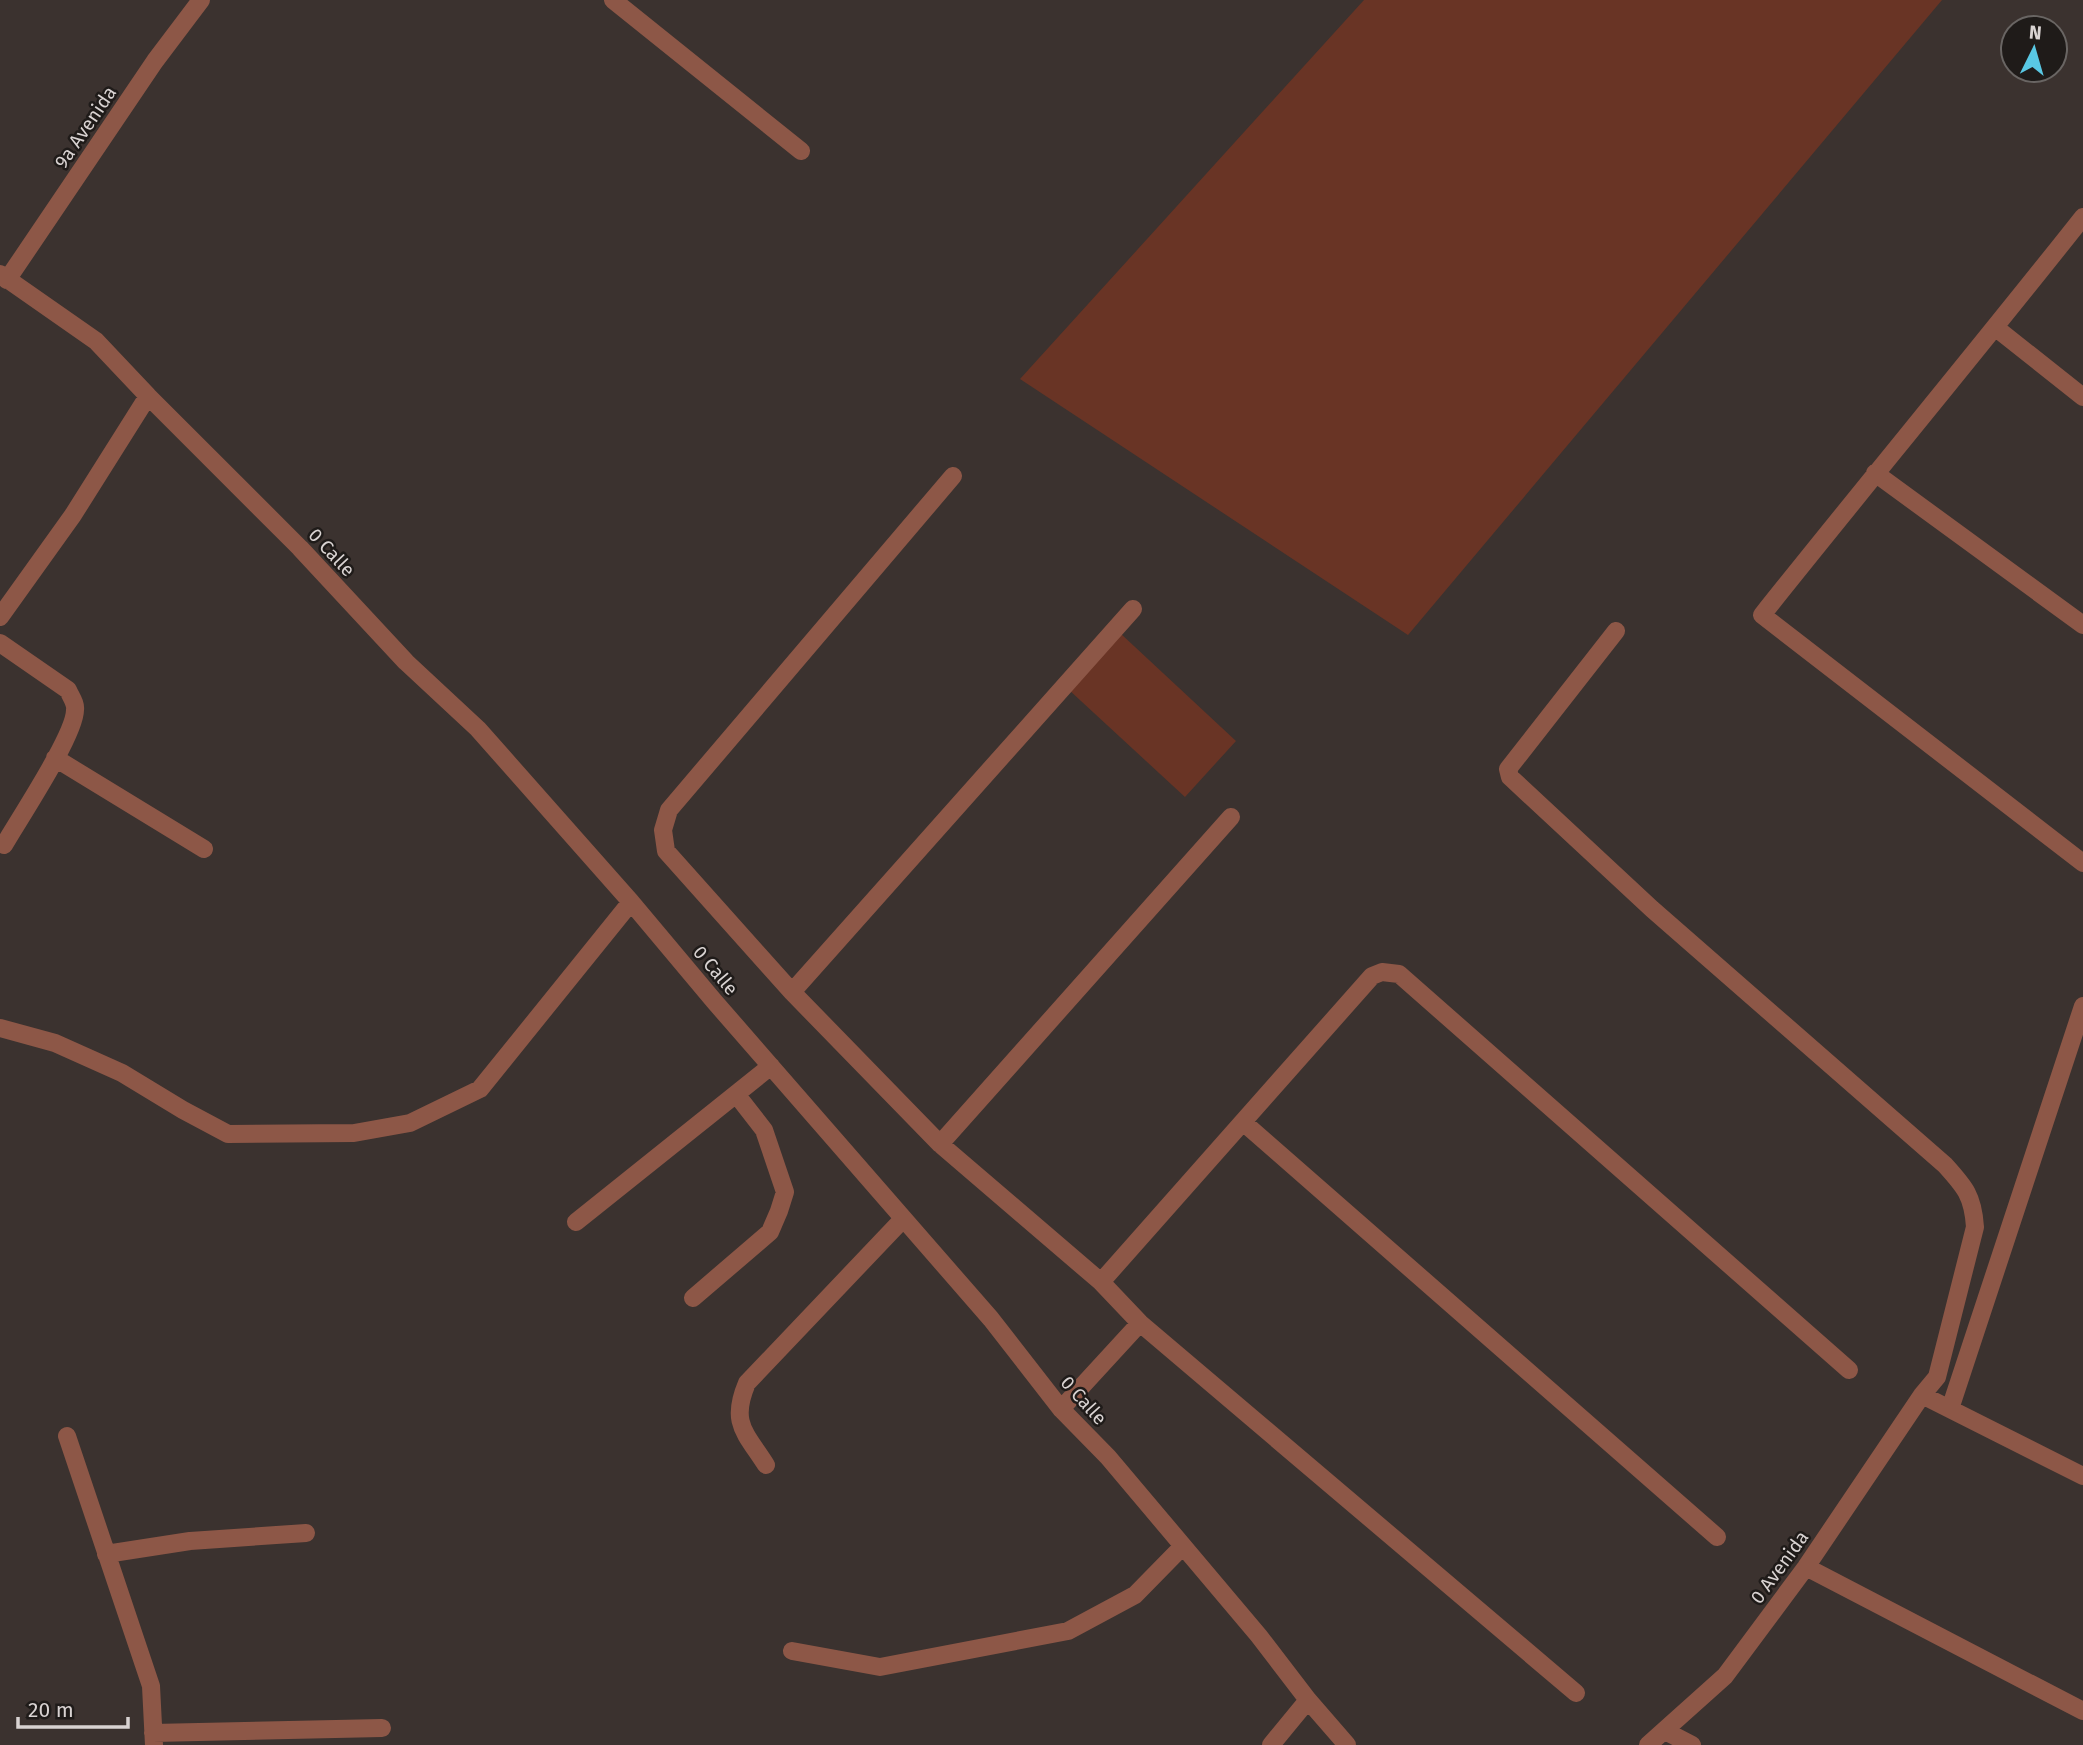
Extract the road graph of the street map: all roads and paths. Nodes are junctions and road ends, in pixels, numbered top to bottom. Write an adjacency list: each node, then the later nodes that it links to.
1 (201, 0): 5 (street, 9a Avenida)
2 (613, 0): 3 (street)
3 (801, 152)
4 (2083, 217): 6 (street)
5 (4, 277): 7 (street, 0 Calle)
6 (1996, 328): 8 (street); 9 (street)
7 (149, 396): 12 (street); 21 (street, 0 Calle)
8 (2083, 397)
9 (1875, 473): 13 (street); 20 (street)
10 (953, 476): 22 (street)
11 (1133, 609): 22 (street)
12 (0, 617)
13 (2083, 625)
14 (1616, 631): 35 (street, 0 Avenida)
15 (0, 643): 16 (street)
16 (55, 758): 18 (street); 19 (street)
17 (1231, 817): 28 (street)
18 (4, 845)
19 (204, 849)
20 (2083, 863)
21 (631, 902): 24 (street); 25 (street, 0 Calle)
22 (792, 992): 28 (street)
23 (2083, 1006): 37 (street)
24 (0, 1028)
25 (771, 1066): 26 (street); 29 (street, 0 Calle)
26 (736, 1094): 30 (street); 32 (street)
27 (1243, 1122): 31 (street); 34 (street); 42 (street)
28 (940, 1144): 31 (street)
29 (904, 1219): 36 (street, 0 Calle); 39 (street)
30 (576, 1222)
31 (1101, 1282): 33 (street)
32 (693, 1298)
33 (1140, 1323): 36 (street); 47 (street)
34 (1849, 1370)
35 (1922, 1395): 37 (street); 45 (street, 0 Avenida)
36 (1061, 1409): 43 (street, 0 Calle)
37 (1950, 1409): 40 (street)
38 (66, 1436): 44 (street)
39 (766, 1465)
40 (2083, 1476)
41 (306, 1534): 44 (street)
42 (1717, 1537)
43 (1183, 1546): 46 (street); 48 (street, 0 Calle)
44 (106, 1553): 52 (street)
45 (1806, 1567): 49 (street); 51 (street, 0 Avenida)
46 (792, 1651)
47 (1576, 1693)
48 (1308, 1700): 53 (street); 54 (street, 0 Calle)
49 (2083, 1711)
50 (382, 1728): 52 (street)
51 (1665, 1731): 55 (street, 0 Avenida); 56 (street)
52 (154, 1739)
53 (1271, 1745)
54 (1347, 1745)
55 (1648, 1745)
56 (1692, 1745)

